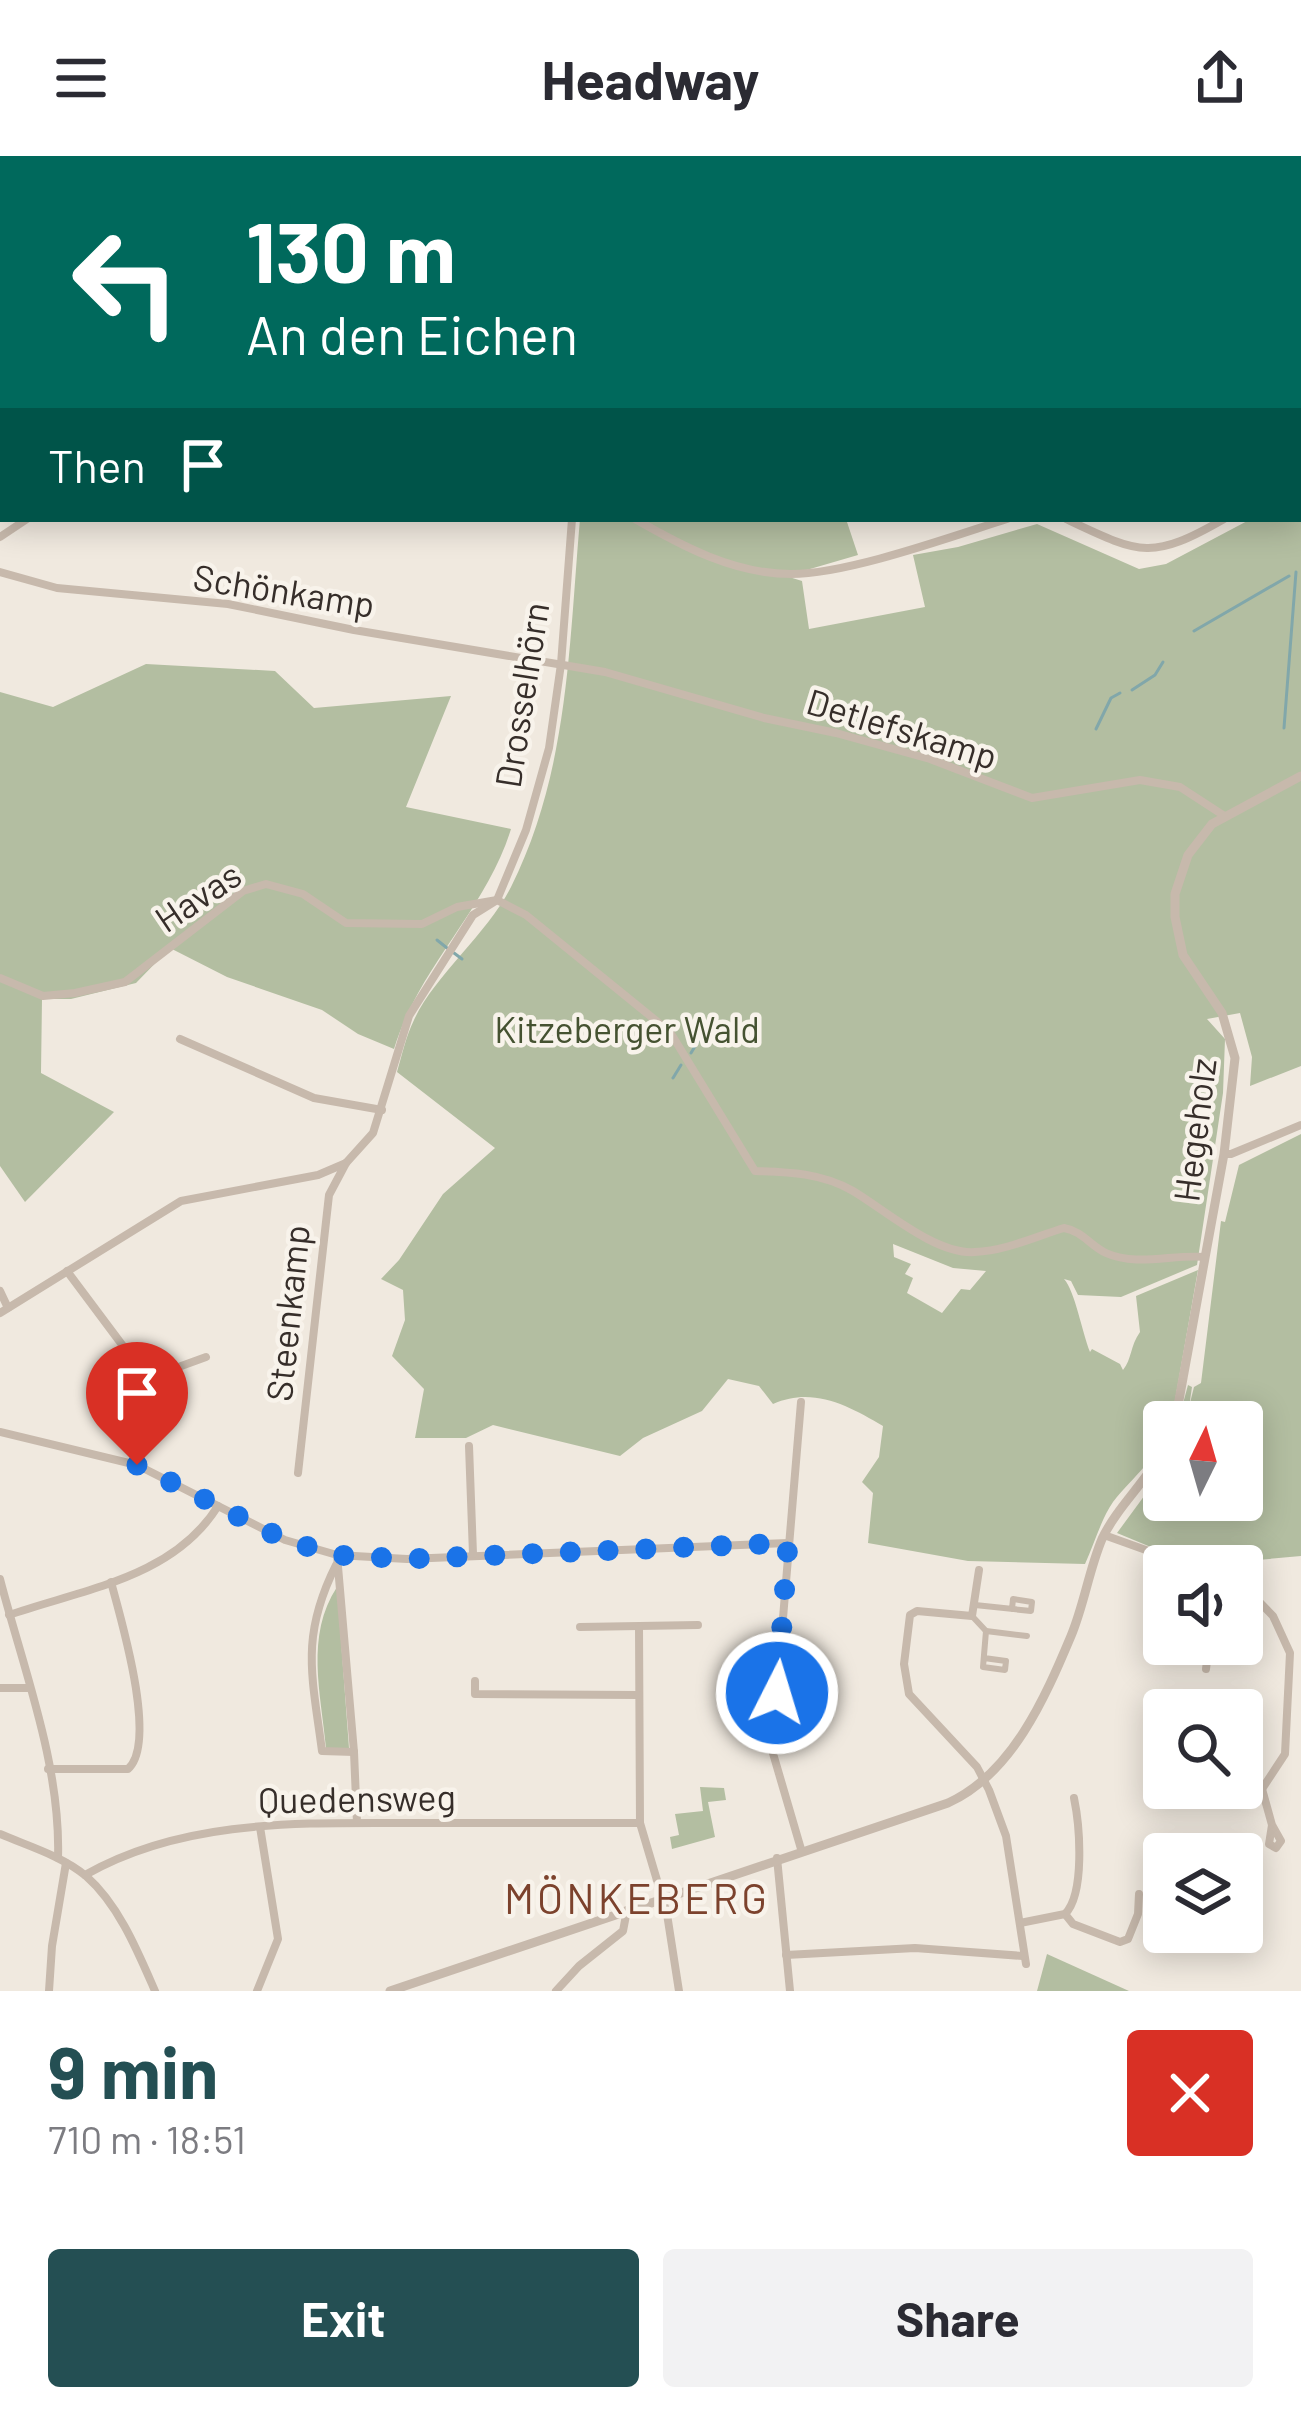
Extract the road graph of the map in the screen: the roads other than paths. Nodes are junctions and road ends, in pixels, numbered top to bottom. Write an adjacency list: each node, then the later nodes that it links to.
1 (572, 522): 7 (street, Drosselhörn)
2 (640, 522): 3 (street)
3 (996, 522)
4 (1073, 522): 5 (street)
5 (1219, 522)
6 (0, 572): 7 (street, Schönkamp)
7 (561, 664): 9 (street, Detlefskamp); 10 (street, Drosselhörn)
8 (1301, 776): 9 (street, Hegeholz)
9 (1223, 815): 15 (street, Hegeholz)
10 (497, 900): 11 (street, Havas); 13 (street, Drosselhörn); 19 (street)
11 (0, 978)
12 (180, 1039): 13 (street)
13 (382, 1110): 16 (street, Drosselhörn)
14 (1301, 1124): 15 (street)
15 (1224, 1154): 19 (street, Hegeholz)
16 (346, 1163): 17 (street); 18 (street, Steenkamp)
17 (319, 1174): 18 (street); 20 (street)
18 (328, 1195): 28 (street, Steenkamp)
19 (1205, 1257): 24 (street, Hegeholz)
20 (67, 1271): 22 (street); 23 (street)
21 (0, 1291): 22 (street)
22 (4, 1311)
23 (206, 1357)
24 (1179, 1401)
25 (801, 1402): 32 (street)
26 (0, 1432): 30 (street)
27 (469, 1446): 34 (street)
28 (298, 1473)
29 (1143, 1479): 31 (street)
30 (218, 1506): 35 (street); 37 (street)
31 (1104, 1535): 33 (street); 59 (street)
32 (788, 1543): 34 (street); 68 (street)
33 (1143, 1550)
34 (473, 1554): 35 (street)
35 (337, 1560): 57 (street); 57 (street)
36 (979, 1570): 39 (street)
37 (111, 1582): 42 (street); 58 (street)
38 (1, 1583): 42 (street)
39 (975, 1605): 41 (street); 43 (street)
40 (1263, 1606): 56 (street)
41 (1012, 1609)
42 (9, 1615): 54 (street)
43 (972, 1616): 47 (street); 59 (street)
44 (698, 1625): 46 (street)
45 (580, 1627): 46 (street)
46 (639, 1627): 55 (street)
47 (986, 1631): 48 (street); 49 (street)
48 (1027, 1636)
49 (984, 1658)
50 (1206, 1665): 51 (street)
51 (1206, 1669)
52 (475, 1682): 55 (street)
53 (0, 1688): 54 (street)
54 (30, 1688): 58 (street)
55 (639, 1695): 64 (street)
56 (1296, 1696): 60 (street)
57 (354, 1752): 63 (street)
58 (48, 1768): 70 (street)
59 (985, 1783): 68 (street); 76 (street)
60 (1263, 1787)
61 (1263, 1793): 65 (street)
62 (1074, 1798): 75 (street)
63 (356, 1823): 64 (street, Quedensweg); 66 (street, Quedensweg)
64 (640, 1823): 73 (street)
65 (1272, 1825)
66 (260, 1827): 71 (street, Quedensweg); 80 (street)
67 (0, 1834): 70 (street)
68 (802, 1849): 69 (street)
69 (778, 1858): 73 (street); 77 (street)
70 (62, 1861): 71 (street); 78 (street)
71 (85, 1875): 79 (street)
72 (1139, 1894): 75 (street)
73 (660, 1898): 74 (street); 83 (street)
74 (626, 1909): 81 (street); 82 (street)
75 (1065, 1914): 76 (street)
76 (1020, 1923): 77 (street)
77 (786, 1955): 84 (street)
78 (49, 1991)
79 (155, 1991)
80 (257, 1991)
81 (390, 1991)
82 (556, 1991)
83 (679, 1991)
84 (790, 1991)

